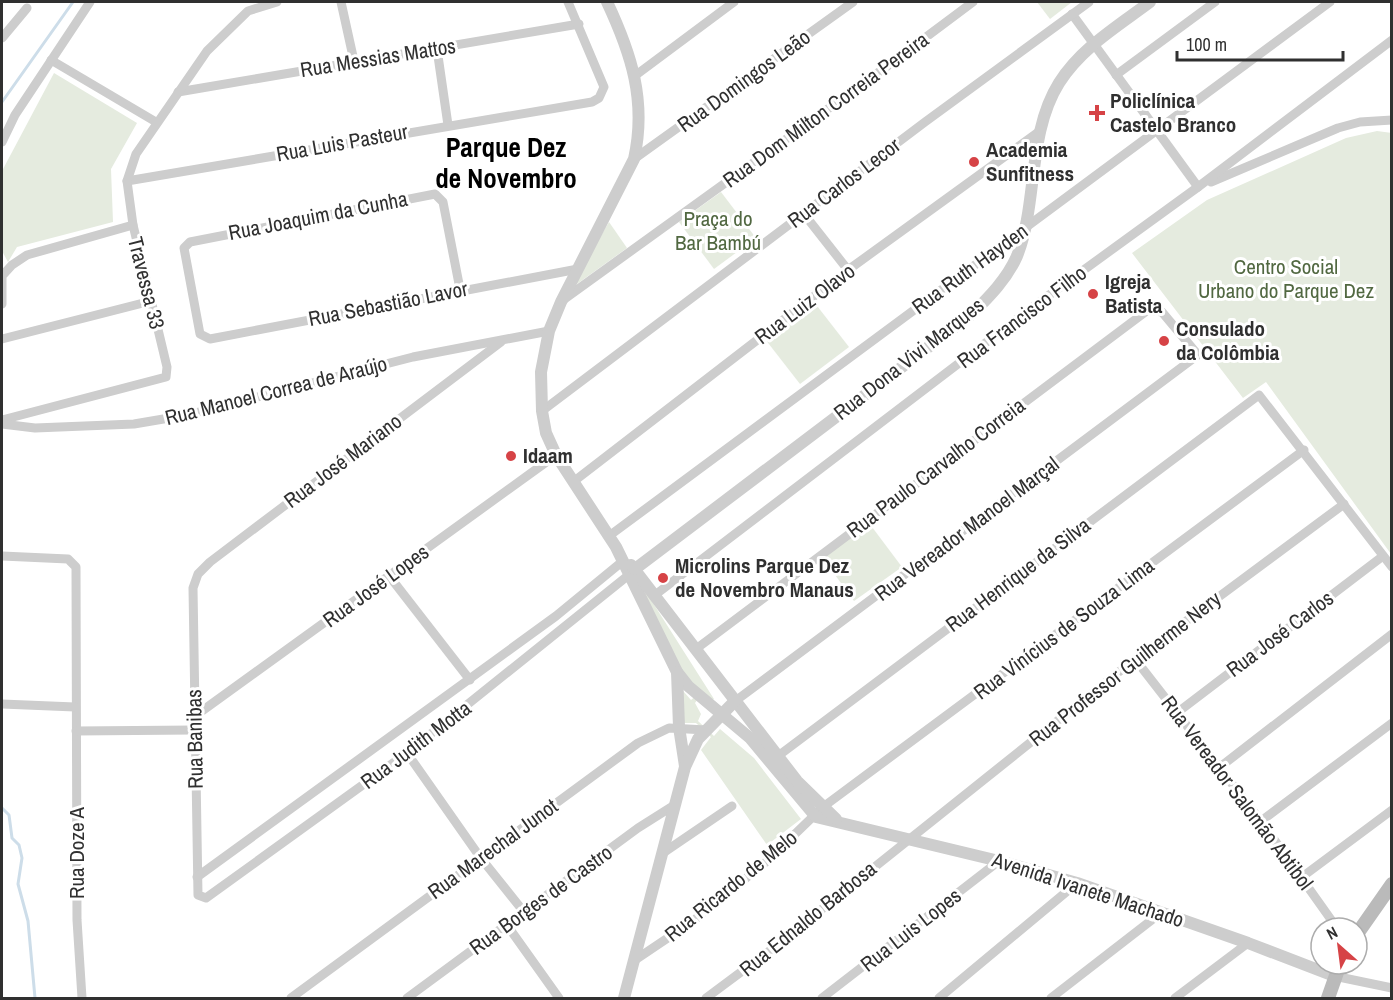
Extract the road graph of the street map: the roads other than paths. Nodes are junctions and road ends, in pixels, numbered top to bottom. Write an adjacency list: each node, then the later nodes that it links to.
1 (90, 2): 20 (street)
2 (277, 2): 24 (street)
3 (341, 2): 21 (street)
4 (568, 2): 15 (street)
5 (607, 2): 22 (street, Avenida Ivanete Machado)
6 (734, 2): 22 (street)
7 (853, 2): 31 (street, Rua Domingos Leão)
8 (973, 2): 42 (street, Rua Dom Milton Correia Pereira)
9 (1089, 2): 14 (street, Rua Carlos Lecor)
10 (1150, 2): 18 (street, Rua Dona Vivi Marques)
11 (1215, 2): 23 (street)
12 (1330, 2): 29 (street, Rua Ruth Hayden)
13 (27, 8): 16 (street)
14 (1072, 14): 18 (street); 34 (street, Rua Carlos Lecor)
15 (579, 24): 19 (street, Rua Messias Mattos); 27 (street, Rua Luis Pasteur)
16 (2, 38)
17 (1392, 40): 33 (street, Rua Francisco Filho)
18 (1093, 44): 23 (street); 28 (street, Rua Dona Vivi Marques)
19 (437, 49): 21 (street, Rua Messias Mattos); 27 (street)
20 (51, 60): 26 (street); 30 (street)
21 (354, 61): 24 (street, Rua Messias Mattos)
22 (636, 75): 31 (street, Avenida Ivanete Machado)
23 (1116, 75): 29 (street)
24 (178, 92): 26 (street)
25 (1392, 120): 33 (street)
26 (156, 122): 32 (street)
27 (448, 125): 32 (street, Rua Luis Pasteur)
28 (1040, 131): 36 (street, Rua Dona Vivi Marques); 38 (street, Rua Luiz Olavo)
29 (1157, 131): 33 (street); 36 (street, Rua Ruth Hayden)
30 (2, 142)
31 (634, 159): 37 (street, Avenida Ivanete Machado)
32 (127, 181): 35 (street, Travessa 33)
33 (1198, 187): 63 (street, Rua Francisco Filho)
34 (804, 214): 38 (street); 49 (street, Rua Carlos Lecor)
35 (133, 225): 39 (street); 41 (street, Travessa 33)
36 (1023, 230): 55 (street, Rua Ruth Hayden); 60 (street, Rua Dona Vivi Marques)
37 (578, 268): 40 (street, Rua Sebastião Lavor); 42 (street, Avenida Ivanete Machado)
38 (849, 270): 53 (street, Rua Luiz Olavo)
39 (2, 275): 43 (street)
40 (460, 290): 46 (street, Rua Sebastião Lavor); 46 (street, Rua Joaquim da Cunha)
41 (151, 301): 47 (street); 50 (street, Travessa 33)
42 (561, 302): 45 (street, Avenida Ivanete Machado)
43 (2, 304)
44 (1148, 310): 67 (street, Rua Paulo Carvalho Correia); 71 (street, Rua Vereador Manoel Marçal)
45 (549, 332): 48 (street, Rua Manoel Correa de Araújo); 49 (street, Avenida Ivanete Machado)
46 (200, 334)
47 (2, 339)
48 (501, 342): 50 (street, Rua Manoel Correa de Araújo); 62 (street, Rua José Mariano)
49 (542, 411): 52 (street, Avenida Ivanete Machado)
50 (2, 422)
51 (1304, 450): 54 (street); 83 (street, Rua Henrique da Silva); 89 (street, Rua Vinícius de Souza Lima)
52 (556, 455): 53 (street, Avenida Ivanete Machado); 61 (street, Rua José Lopes)
53 (573, 482): 55 (street, Avenida Ivanete Machado)
54 (1344, 504): 58 (street); 68 (street, Rua Professor Guilherme Nery)
55 (609, 536): 57 (street, Avenida Ivanete Machado)
56 (2, 556): 73 (street, Rua Doze A)
57 (621, 556): 60 (street, Avenida Ivanete Machado); 70 (street, Rua Judith Motta)
58 (1383, 556): 59 (street); 74 (street, Rua José Carlos)
59 (1392, 567)
60 (632, 572): 63 (street, Avenida Ivanete Machado); 66 (street, Avenida Ivanete Machado); 82 (street, Rua Judith Motta)
61 (390, 577): 70 (street); 76 (street, Rua José Lopes)
62 (193, 588): 76 (street, Rua Banibas)
63 (655, 596): 64 (street, Avenida Ivanete Machado)
64 (680, 628): 66 (street); 67 (street, Avenida Ivanete Machado)
65 (1392, 634): 85 (street)
66 (660, 635): 69 (street, Avenida Ivanete Machado)
67 (696, 649): 71 (street, Avenida Ivanete Machado)
68 (1135, 659): 74 (street, Rua Vereador Salomão Abtibol); 91 (street, Rua Professor Guilherme Nery)
69 (677, 672): 75 (street, Avenida Ivanete Machado); 78 (street)
70 (470, 680): 95 (street, Rua Judith Motta)
71 (734, 702): 75 (street); 83 (street, Avenida Ivanete Machado)
72 (2, 704): 73 (street)
73 (75, 707): 81 (street, Rua Doze A)
74 (1178, 712): 85 (street, Rua Vereador Salomão Abtibol)
75 (721, 714): 80 (street); 89 (street, Avenida Ivanete Machado)
76 (195, 716): 79 (street, Rua Banibas)
77 (1392, 723): 90 (street)
78 (679, 727): 80 (street, Rua Marechal Junot); 84 (street); 93 (street, Rua Marechal Junot)
79 (194, 730): 81 (street); 95 (street, Rua Banibas)
80 (706, 730): 84 (street)
81 (76, 731): 111 (street, Rua Doze A)
82 (407, 753): 93 (street); 99 (street, Rua Judith Motta)
83 (778, 756): 89 (street, Avenida Ivanete Machado)
84 (685, 767): 86 (street)
85 (1220, 767): 90 (street, Rua Vereador Salomão Abtibol)
86 (676, 804): 92 (street); 100 (street, Rua Borges de Castro)
87 (732, 806): 92 (street)
88 (1392, 810): 96 (street)
89 (820, 812): 91 (street, Avenida Ivanete Machado); 106 (street, Rua Ricardo de Melo)
90 (1262, 821): 96 (street, Rua Vereador Salomão Abtibol)
91 (908, 838): 94 (street, Avenida Ivanete Machado); 116 (street, Rua Ednaldo Barbosa)
92 (663, 853): 106 (street)
93 (480, 856): 100 (street); 112 (street, Rua Marechal Junot)
94 (999, 861): 97 (street, Avenida Ivanete Machado); 117 (street, Rua Luis Lopes)
95 (196, 877): 99 (street, Rua Banibas)
96 (1302, 877): 102 (street, Rua Vereador Salomão Abtibol)
97 (1077, 883): 101 (street, Avenida Ivanete Machado); 118 (street)
98 (1392, 884): 103 (main road)
99 (196, 891)
100 (525, 912): 104 (street, Rua Borges de Castro)
101 (1162, 912): 105 (street, Avenida Ivanete Machado); 119 (street)
102 (1329, 916)
103 (1369, 917)
104 (507, 926): 113 (street, Rua Borges de Castro); 114 (street)
105 (1248, 943): 107 (street, Avenida Ivanete Machado); 120 (street)
106 (635, 960): 115 (street)
107 (1309, 962)
108 (1335, 976): 121 (main road)
109 (1355, 976): 110 (street)
110 (1392, 988)
111 (82, 999)
112 (291, 999)
113 (407, 999)
114 (559, 999)
115 (624, 999)
116 (706, 999)
117 (822, 999)
118 (939, 999)
119 (1051, 999)
120 (1174, 999)
121 (1328, 999)

